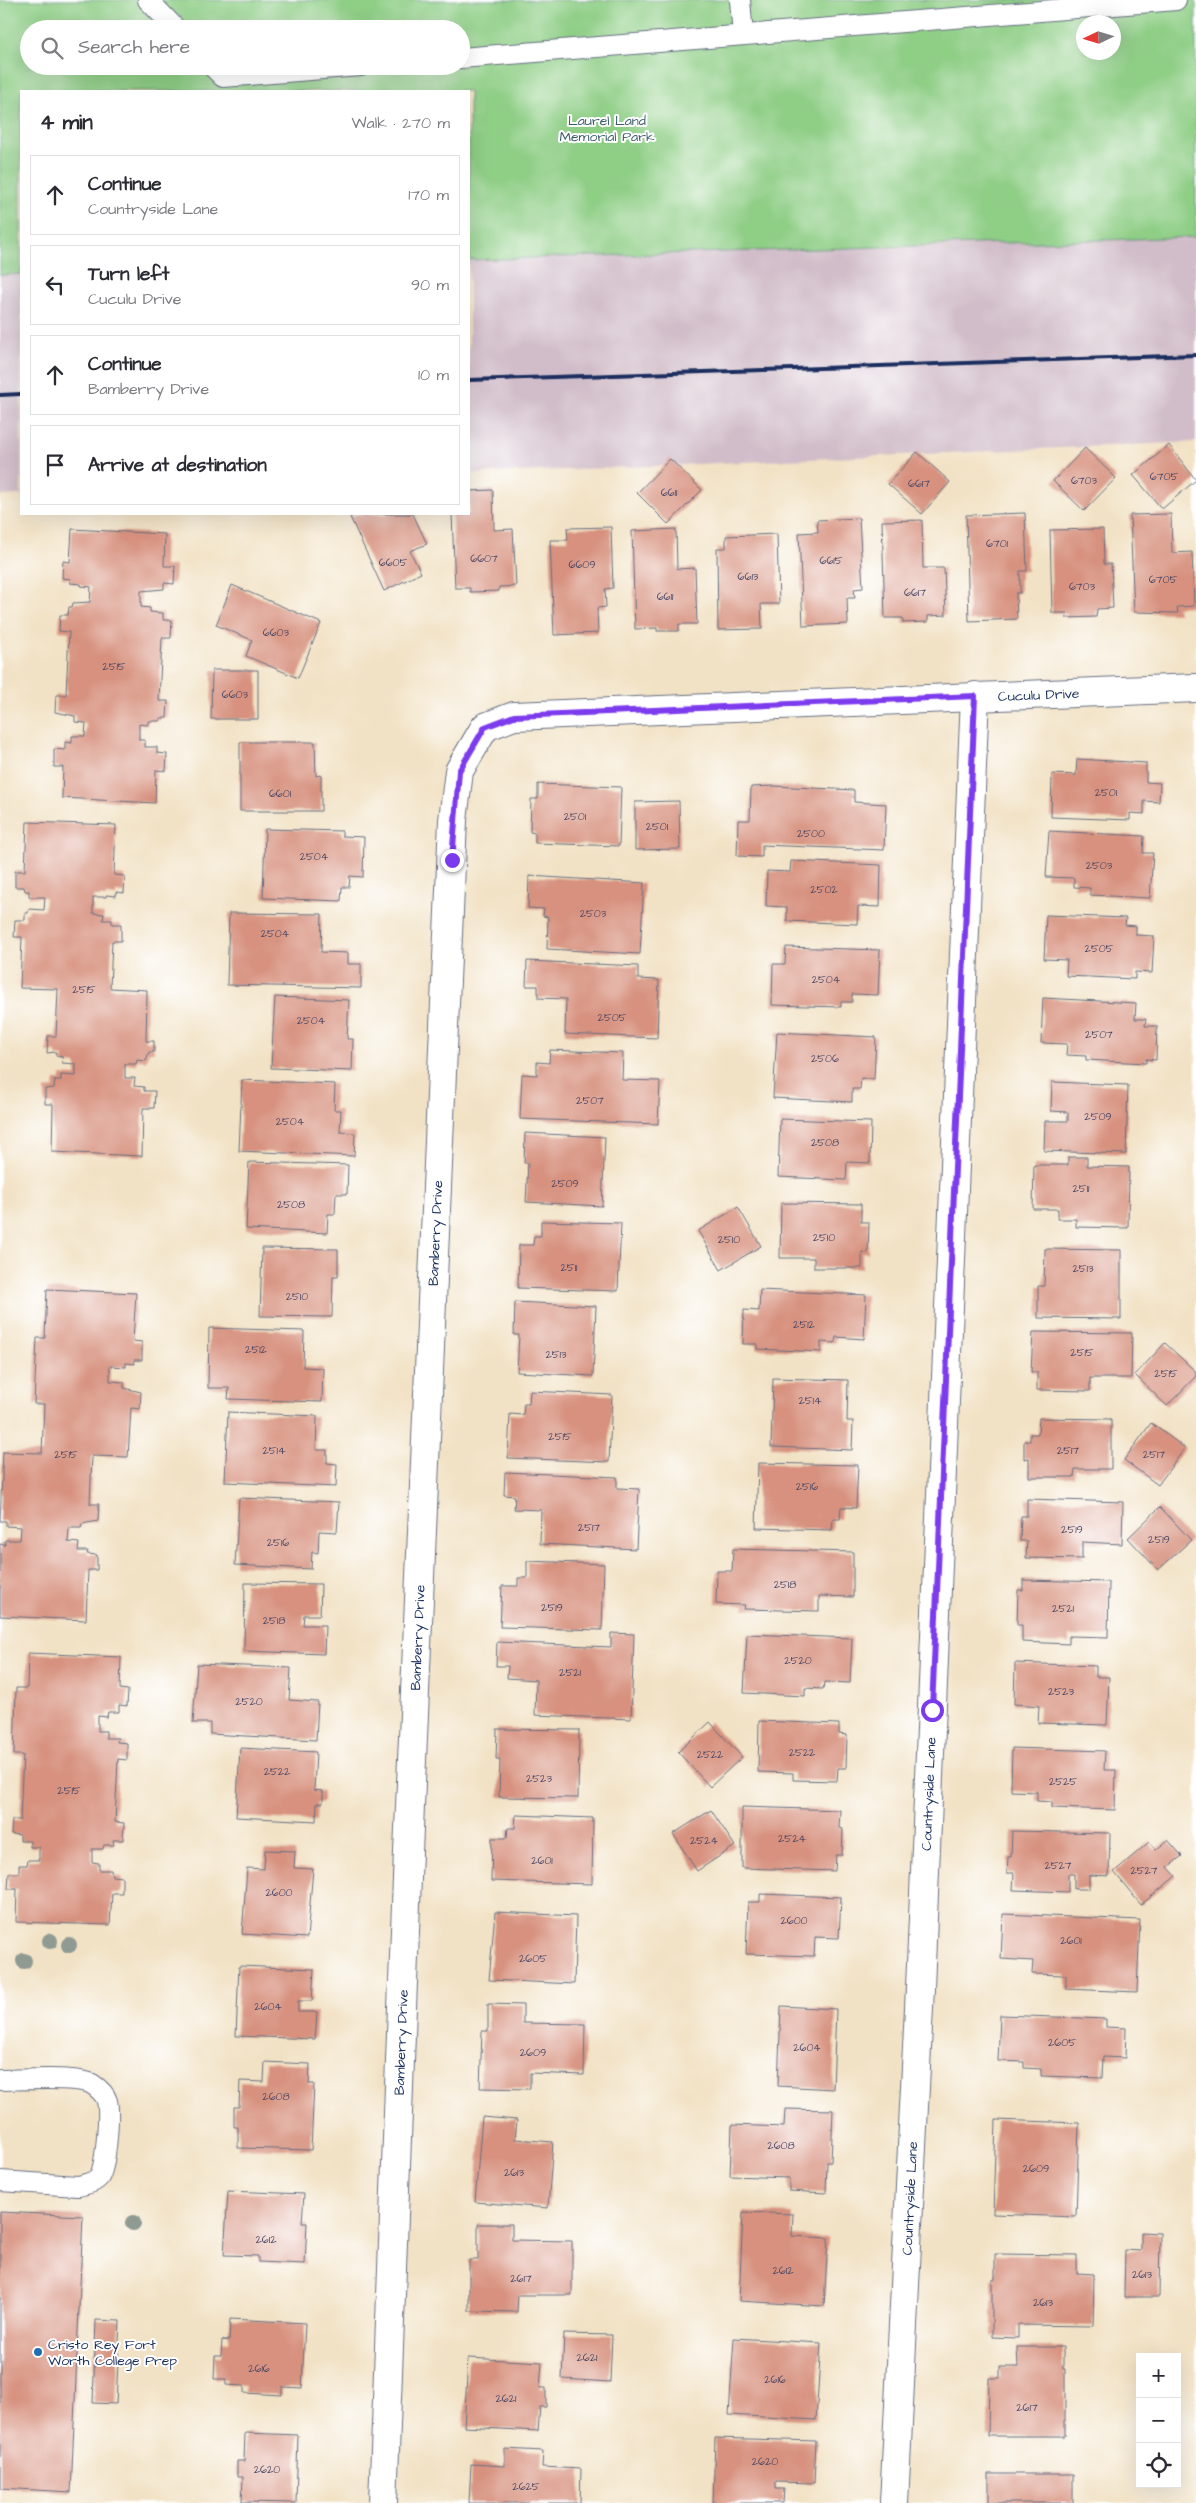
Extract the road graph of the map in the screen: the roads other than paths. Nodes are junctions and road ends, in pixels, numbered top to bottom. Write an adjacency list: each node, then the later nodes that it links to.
1 (148, 0): 4 (lane)
2 (740, 0): 5 (lane)
3 (1176, 0): 5 (lane)
4 (167, 20)
5 (743, 35): 6 (lane)
6 (470, 57)
7 (221, 75): 8 (lane)
8 (248, 75)
9 (1196, 688): 10 (street, Cuculu Drive)
10 (975, 696): 11 (street, Cuculu Drive); 15 (street, Countryside Lane)
11 (459, 771): 14 (street, Bamberry Drive)
12 (0, 2080): 13 (lane)
13 (0, 2181)
14 (383, 2503)
15 (894, 2503)

